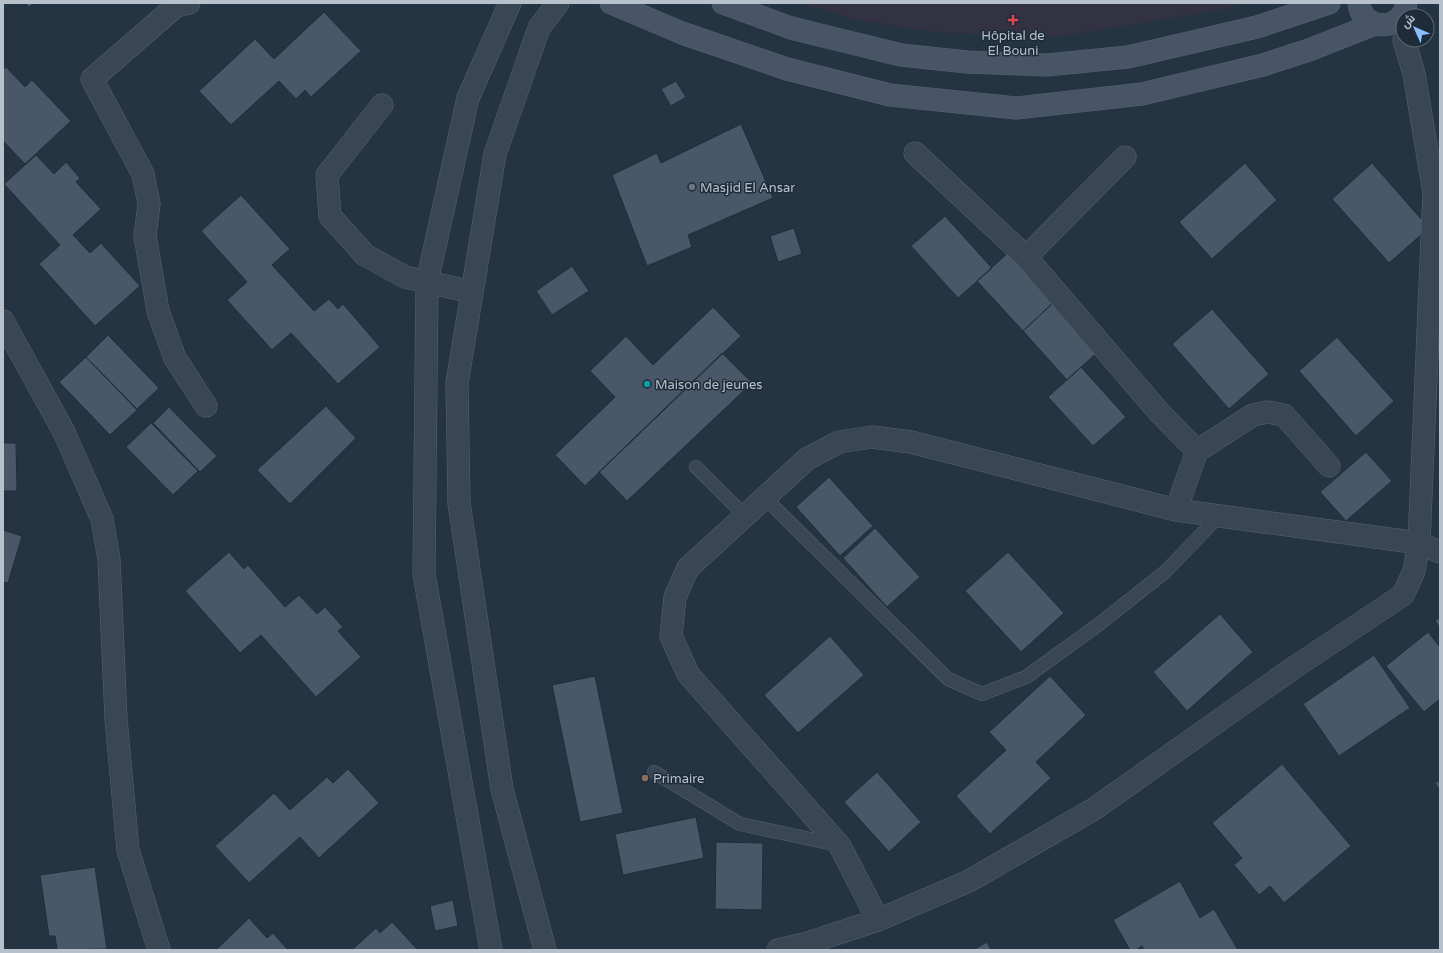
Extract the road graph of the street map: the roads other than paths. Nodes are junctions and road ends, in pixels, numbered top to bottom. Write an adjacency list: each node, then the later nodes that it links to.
1 (189, 3): 20 (street)
2 (510, 3): 16 (street)
3 (558, 3): 17 (street)
4 (611, 3): 9 (main road)
5 (723, 3): 6 (main road)
6 (1328, 3)
7 (1359, 3): 9 (main road)
8 (1395, 22): 9 (main road)
9 (1375, 24)
10 (1410, 48): 15 (street)
11 (382, 105): 16 (street)
12 (915, 153): 14 (street)
13 (1125, 157): 14 (street)
14 (1026, 257): 21 (street)
15 (1435, 272): 19 (street)
16 (427, 282): 17 (street); 35 (street)
17 (472, 292): 36 (street)
18 (3, 321): 34 (street)
19 (1433, 341): 28 (street)
20 (206, 406)
21 (1197, 451): 22 (street); 25 (street)
22 (1329, 466)
23 (696, 467): 26 (lane)
24 (764, 498): 25 (street); 26 (street); 27 (lane)
25 (1176, 510): 27 (street)
26 (744, 515): 31 (street)
27 (1219, 516): 28 (street)
28 (1419, 543): 29 (street); 32 (street)
29 (1440, 552)
30 (654, 772): 31 (lane)
31 (840, 846): 32 (street)
32 (878, 920): 33 (street)
33 (810, 946): 37 (street)
34 (159, 950)
35 (491, 950)
36 (545, 950)
37 (778, 950)

